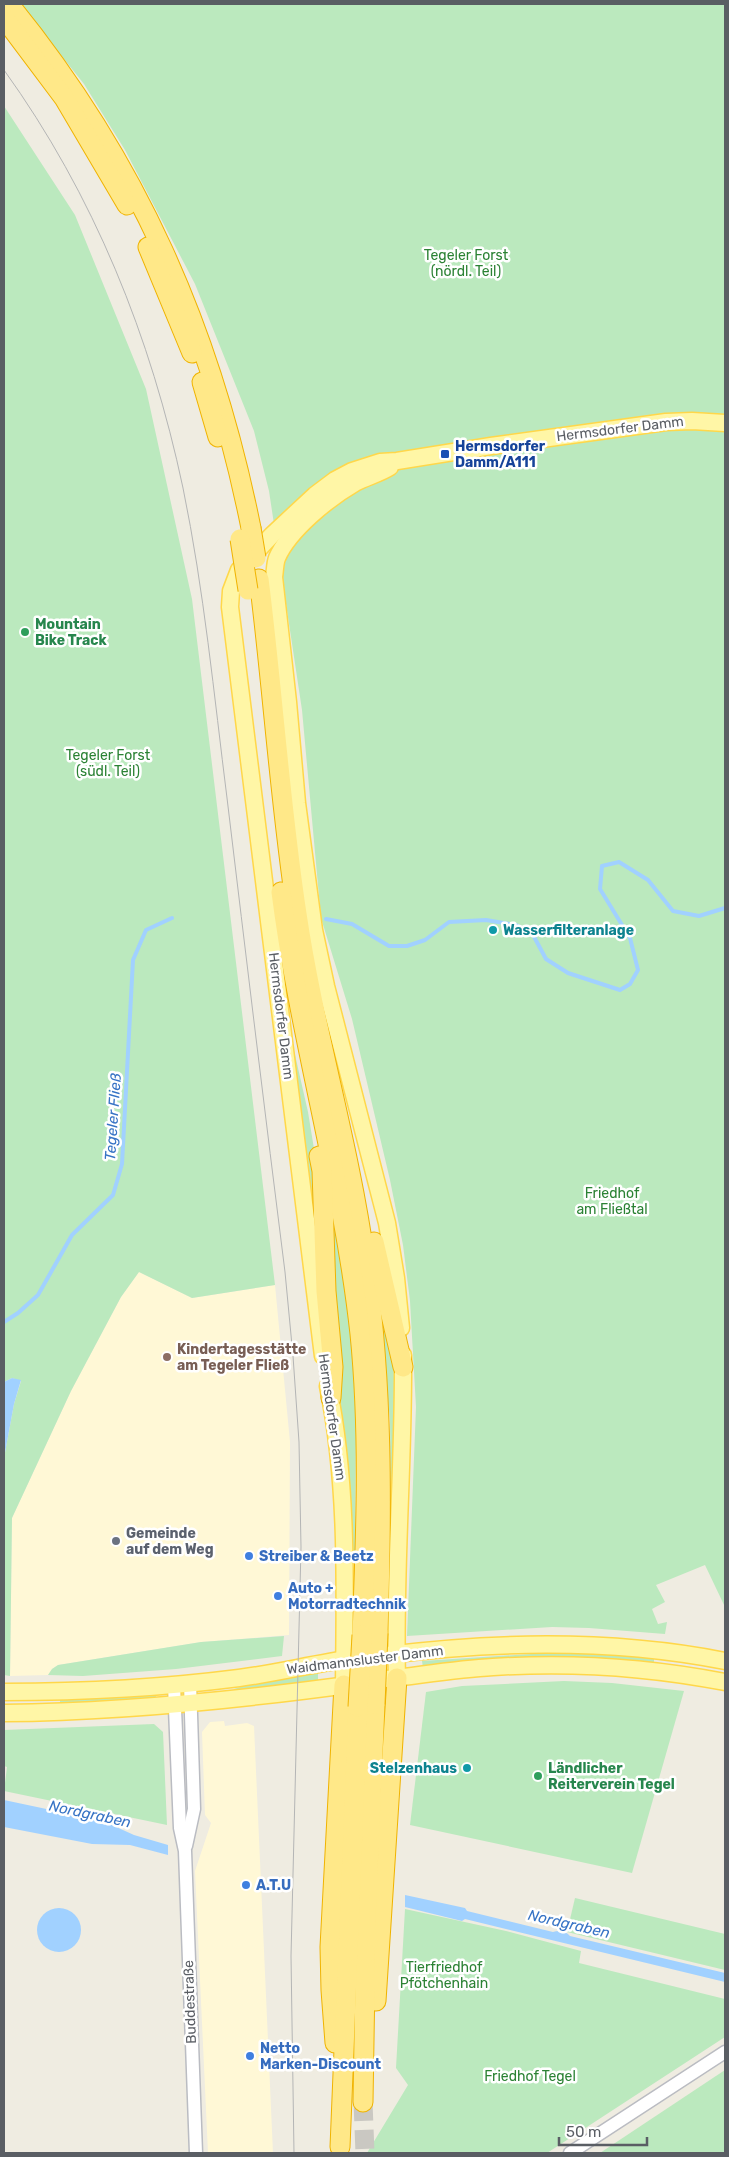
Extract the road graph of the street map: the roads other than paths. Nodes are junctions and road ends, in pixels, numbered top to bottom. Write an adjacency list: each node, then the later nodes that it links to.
1 (9, 4): 5 (highway)
2 (4, 18): 5 (highway)
3 (725, 423): 4 (main road, Hermsdorfer Damm)
4 (398, 461): 9 (main road, Hermsdorfer Damm); 10 (main road, Hermsdorfer Damm)
5 (246, 533): 6 (highway, bridge)
6 (253, 585): 7 (highway); 8 (highway)
7 (291, 964): 10 (highway); 11 (highway)
8 (330, 1082): 9 (highway); 11 (highway)
9 (403, 1367): 12 (main road, Hermsdorfer Damm)
10 (331, 1398): 13 (main road, Hermsdorfer Damm)
11 (370, 1634): 22 (highway, bridge)
12 (396, 1653): 13 (main road, Waidmannsluster Damm); 14 (main road, Waidmannsluster Damm); 15 (main road, Hermsdorfer Damm)
13 (344, 1660): 17 (main road, Waidmannsluster Damm); 19 (main road, Hermsdorfer Damm)
14 (725, 1661)
15 (397, 1678): 16 (main road, Waidmannsluster Damm); 19 (main road, Waidmannsluster Damm); 25 (highway)
16 (725, 1682)
17 (190, 1683): 18 (main road, Waidmannsluster Damm); 21 (street, Buddestraße)
18 (174, 1685): 20 (main road, Waidmannsluster Damm); 21 (street, Buddestraße)
19 (344, 1685): 21 (main road, Waidmannsluster Damm); 26 (highway)
20 (4, 1692)
21 (183, 1705): 23 (main road, Waidmannsluster Damm); 29 (street, Buddestraße)
22 (366, 1705): 25 (highway); 26 (highway)
23 (4, 1713)
24 (725, 2052): 30 (street)
25 (363, 2071): 27 (highway)
26 (344, 2101): 28 (highway)
27 (363, 2102)
28 (340, 2147)
29 (196, 2153)
30 (570, 2153)

